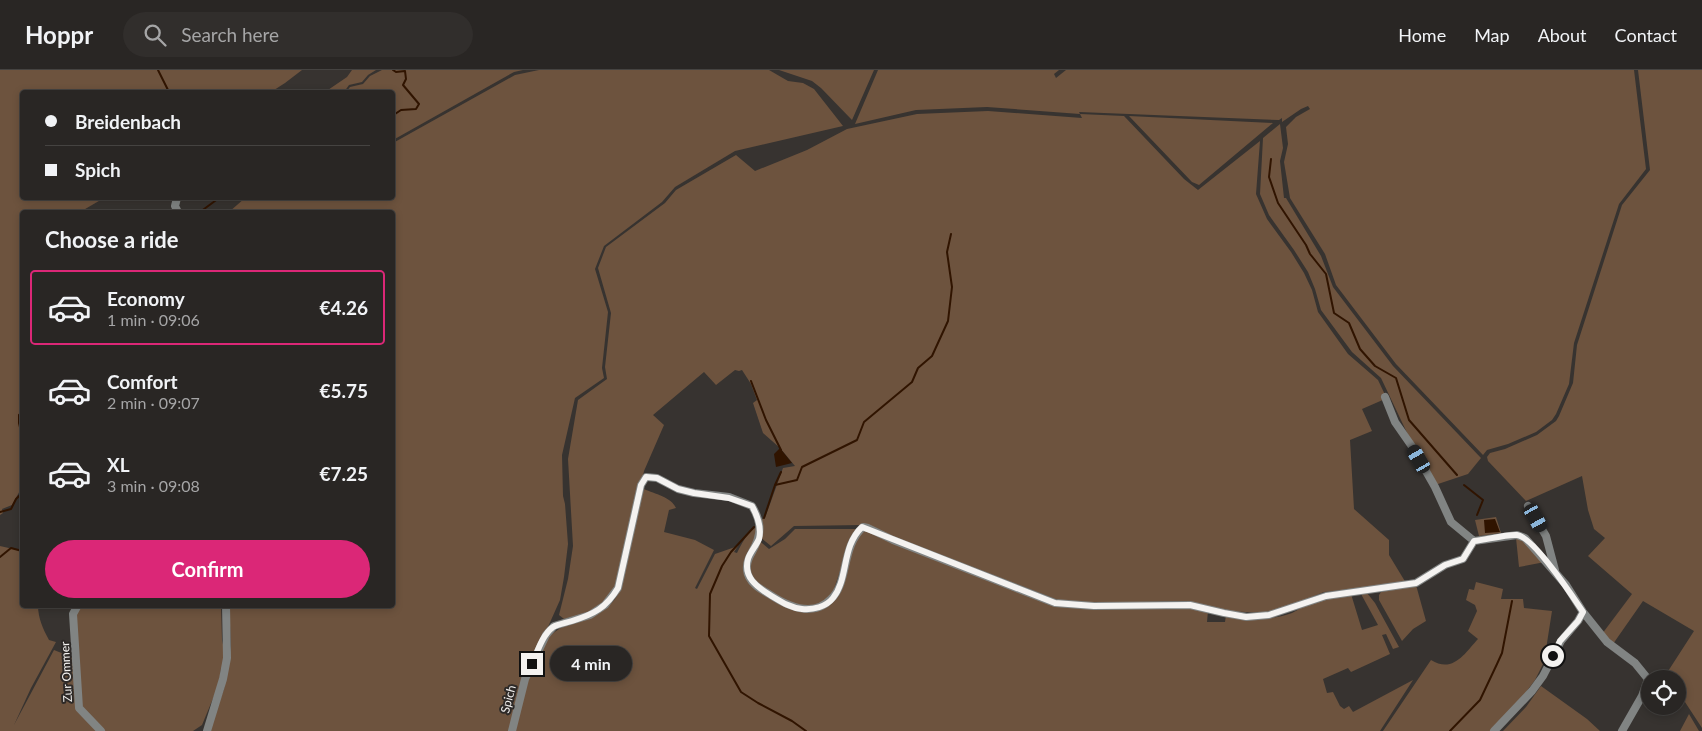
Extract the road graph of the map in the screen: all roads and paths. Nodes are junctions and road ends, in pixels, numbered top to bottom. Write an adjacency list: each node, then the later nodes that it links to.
1 (1385, 397): 3 (street)
2 (1528, 506): 4 (street)
3 (1474, 541): 4 (street); 10 (street, Spich)
4 (1555, 572): 7 (street)
5 (76, 608): 8 (street, Zur Ommer)
6 (226, 608): 9 (street)
7 (1583, 612): 11 (street); 12 (street)
8 (101, 731)
9 (206, 731)
10 (512, 731)
11 (1494, 731)
12 (1622, 731)

